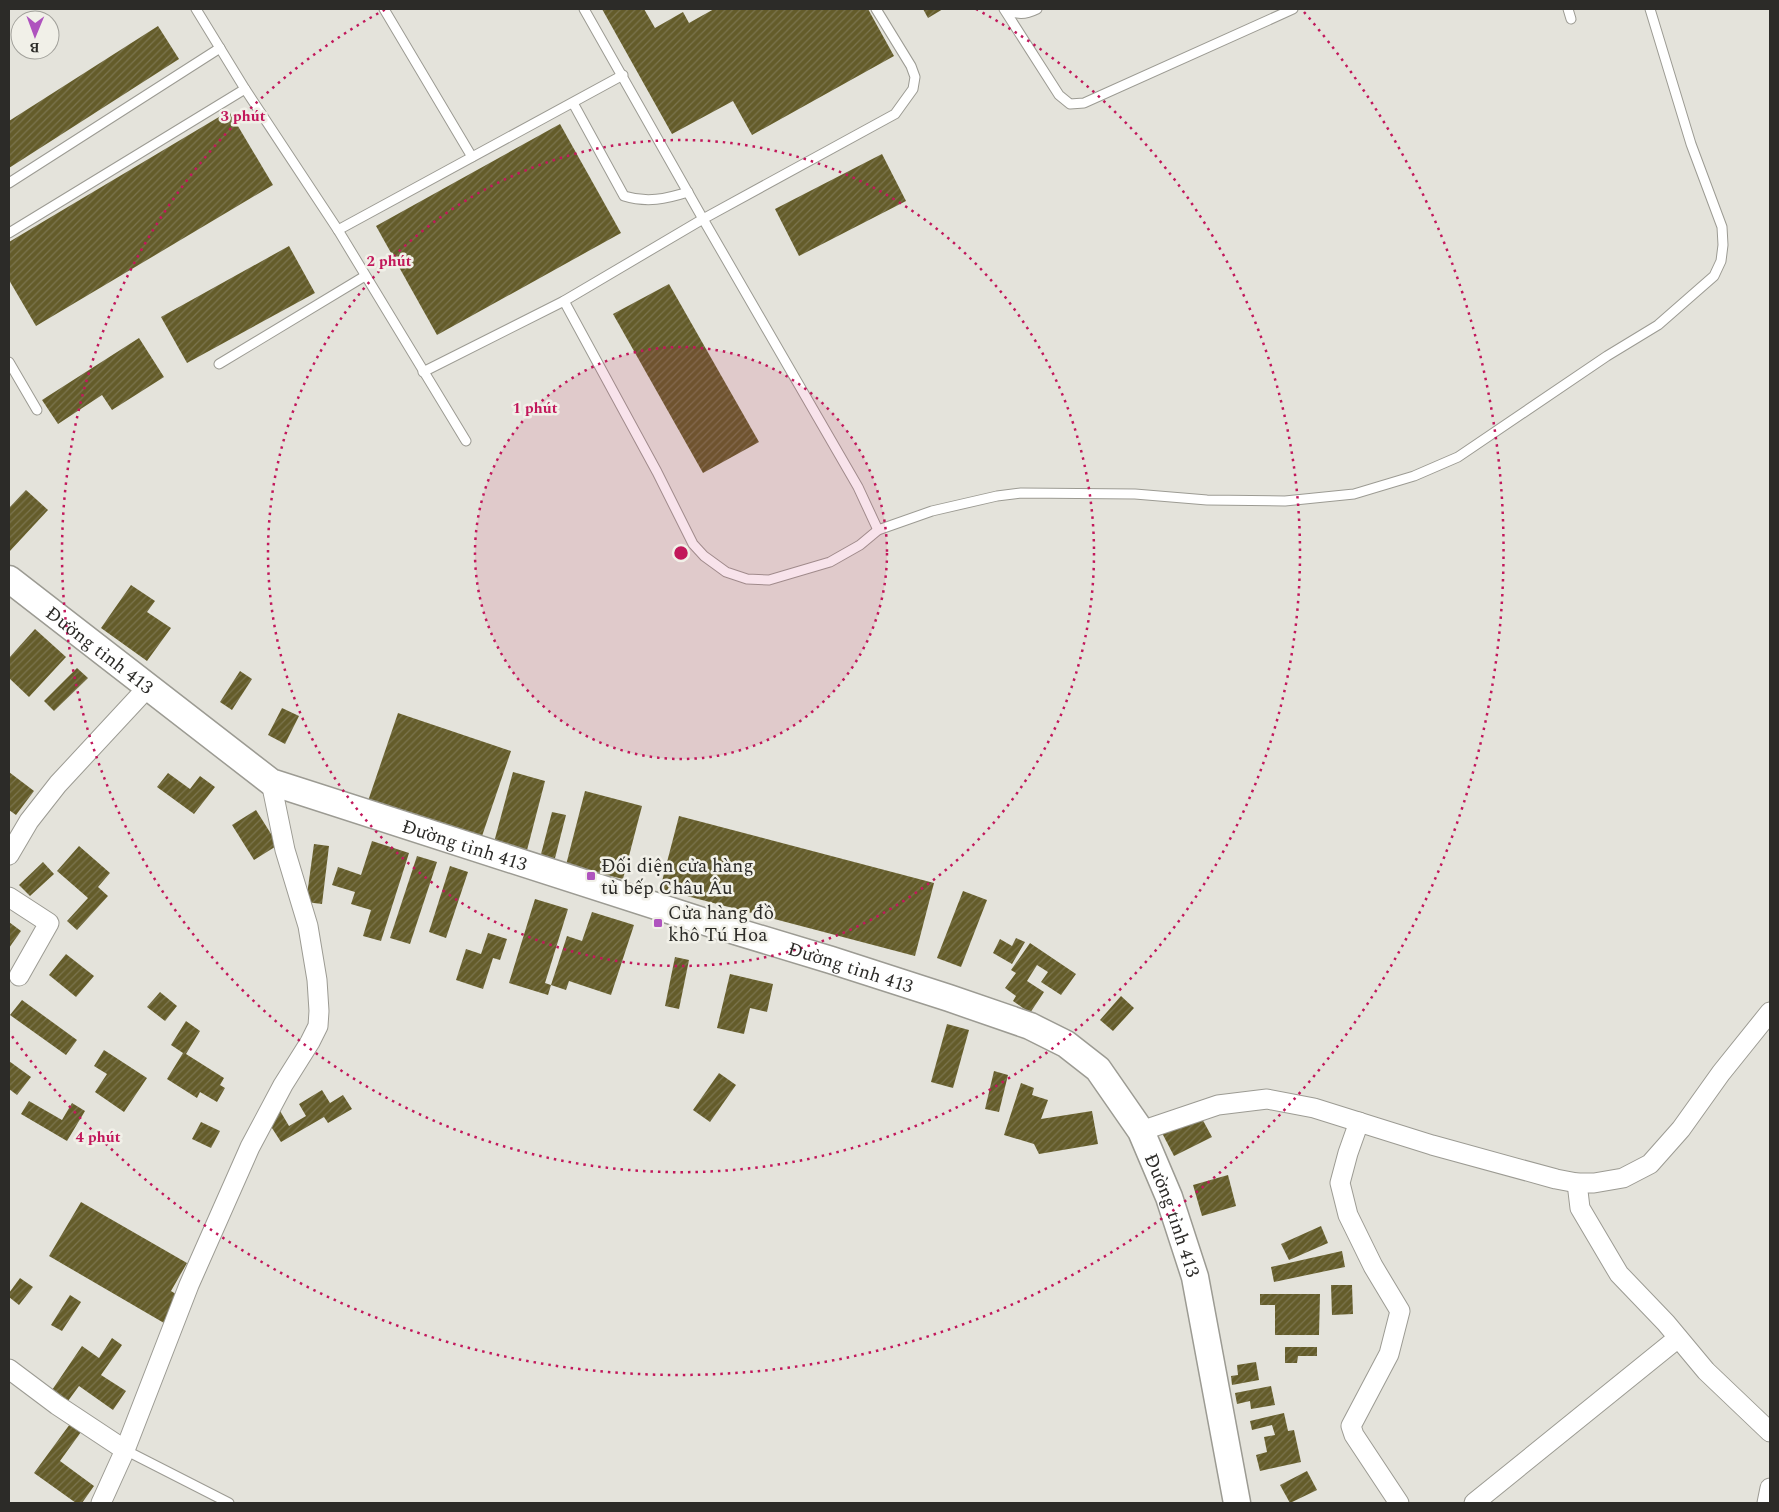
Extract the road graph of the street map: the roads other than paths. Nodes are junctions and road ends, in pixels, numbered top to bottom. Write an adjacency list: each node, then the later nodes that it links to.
1 (196, 9): 11 (lane)
2 (384, 9): 15 (lane)
3 (584, 9): 12 (lane)
4 (876, 9): 18 (lane)
5 (1005, 9): 6 (lane); 7 (lane)
6 (1037, 9)
7 (1293, 9)
8 (1568, 9): 10 (lane)
9 (1650, 9): 28 (lane)
10 (1571, 20)
11 (220, 48): 13 (lane); 16 (lane)
12 (623, 75): 14 (lane); 17 (lane)
13 (245, 89): 19 (lane); 20 (lane)
14 (573, 103): 15 (lane); 17 (lane)
15 (472, 156): 19 (lane)
16 (9, 183)
17 (688, 192): 18 (lane)
18 (703, 219): 22 (lane); 28 (lane)
19 (338, 230): 21 (lane)
20 (9, 233)
21 (365, 276): 24 (lane); 25 (lane)
22 (564, 301): 25 (lane); 28 (lane)
23 (9, 362): 26 (lane)
24 (219, 364)
25 (423, 372): 27 (lane)
26 (37, 410)
27 (466, 441)
28 (878, 530)
29 (9, 579): 30 (main road, Đường tỉnh 413)
30 (148, 687): 31 (main road, Đường tỉnh 413); 32 (street)
31 (271, 782): 37 (main road, Đường tỉnh 413); 42 (street)
32 (9, 855)
33 (9, 897): 34 (street)
34 (19, 976)
35 (1770, 1012): 38 (street)
36 (1359, 1122): 37 (street); 38 (street); 47 (street)
37 (1141, 1131): 46 (main road, Đường tỉnh 413)
38 (1577, 1183): 39 (street)
39 (1678, 1338): 41 (street); 48 (street)
40 (9, 1369): 42 (street)
41 (1770, 1432)
42 (125, 1450): 44 (street); 45 (lane)
43 (1770, 1488): 49 (street)
44 (102, 1503)
45 (229, 1503)
46 (1237, 1503)
47 (1399, 1503)
48 (1474, 1503)
49 (1767, 1503)

